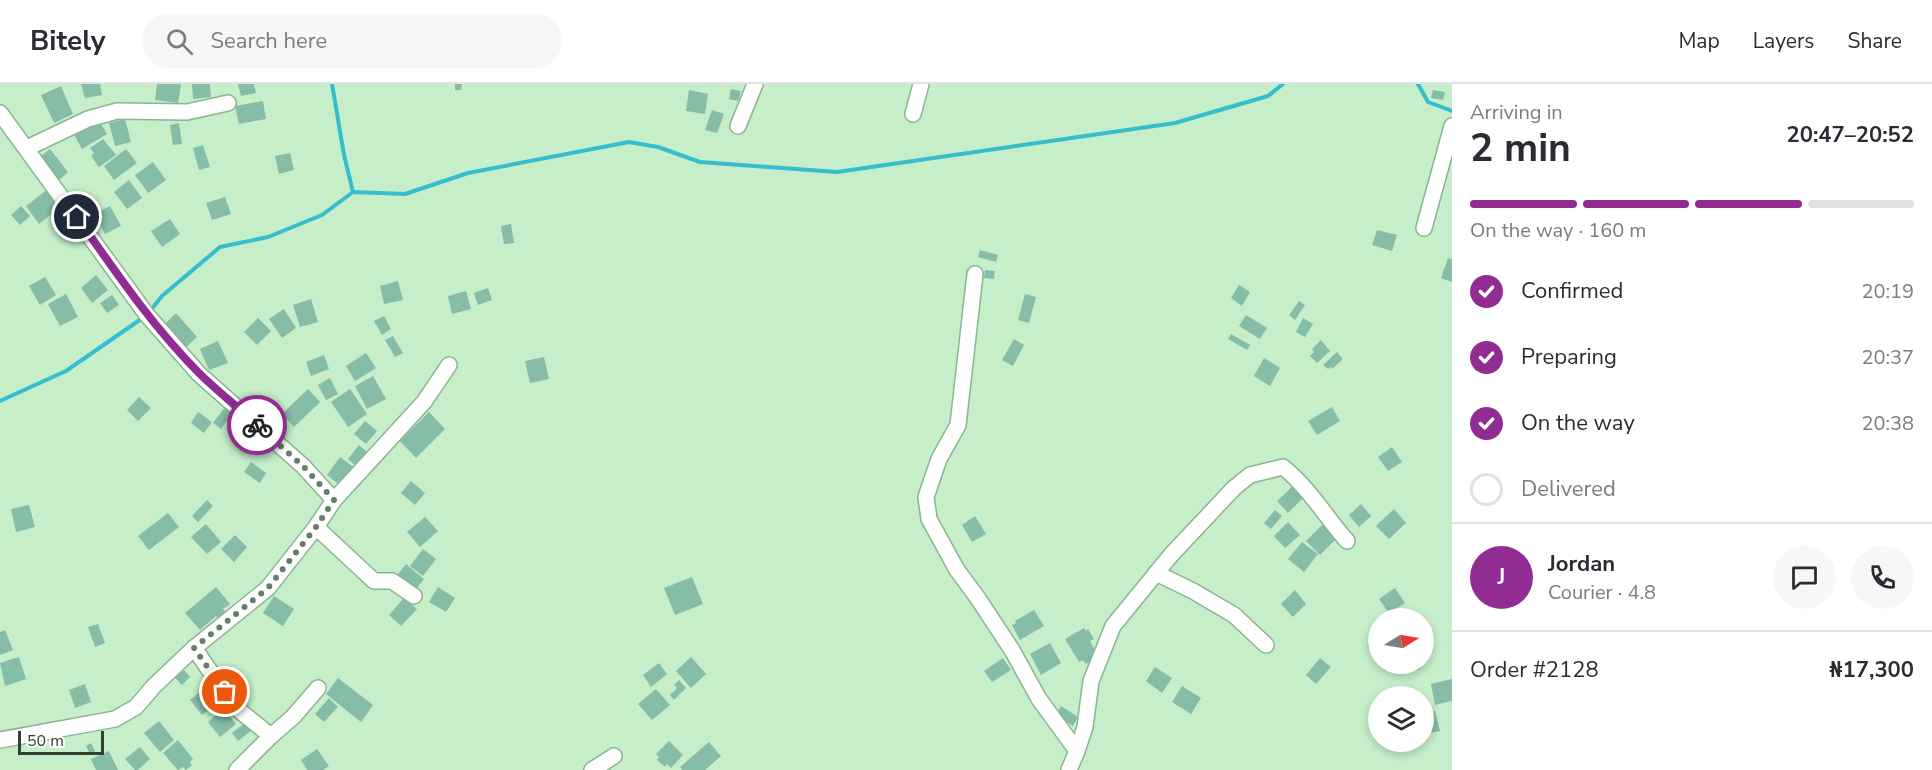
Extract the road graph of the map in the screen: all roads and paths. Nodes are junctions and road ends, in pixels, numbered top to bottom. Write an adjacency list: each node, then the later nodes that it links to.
1 (754, 84): 6 (street)
2 (921, 84): 5 (street)
3 (228, 104): 8 (street)
4 (0, 113): 8 (street)
5 (913, 114)
6 (738, 126)
7 (1452, 126): 9 (street)
8 (27, 148): 12 (street)
9 (1424, 228)
10 (975, 274): 22 (street)
11 (449, 365): 12 (street)
12 (334, 500): 13 (street)
13 (316, 527): 16 (street); 18 (street)
14 (1347, 541): 15 (street)
15 (1156, 573): 17 (street); 22 (street)
16 (414, 596)
17 (1266, 645)
18 (194, 648): 20 (street); 21 (street)
19 (318, 688): 20 (street)
20 (271, 736): 24 (street)
21 (0, 740)
22 (1077, 751): 26 (street)
23 (614, 756): 25 (street)
24 (237, 770)
25 (592, 770)
26 (1068, 770)

